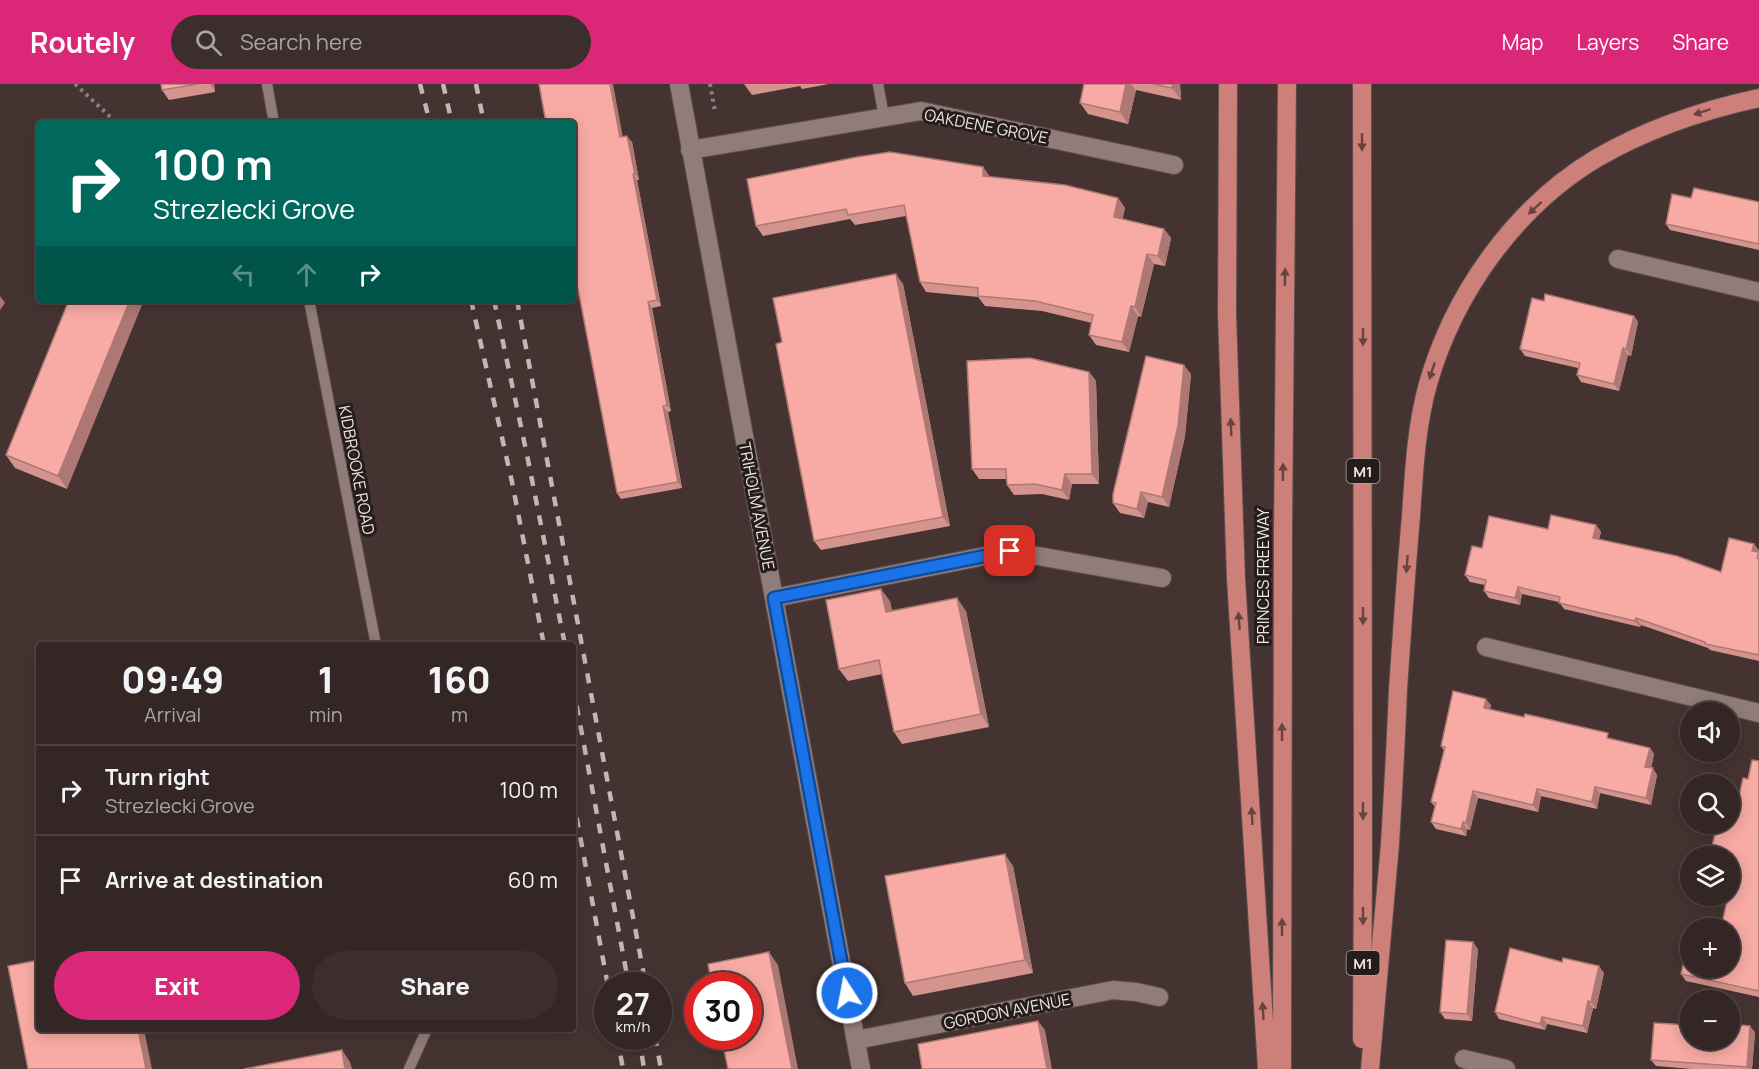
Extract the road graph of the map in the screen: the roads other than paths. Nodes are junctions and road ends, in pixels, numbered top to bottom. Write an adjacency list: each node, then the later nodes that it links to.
1 (267, 84): 9 (lane)
2 (679, 84): 10 (street, TRIHOLM AVENUE)
3 (878, 84): 8 (lane)
4 (1228, 84): 26 (highway, one-way to 4)
5 (1287, 84): 27 (highway, PRINCES FREEWAY, one-way to 5)
6 (1362, 84): 28 (highway, M1, one-way to 28)
7 (1759, 98): 29 (highway, one-way to 29)
8 (884, 117): 10 (street, OAKDENE GROVE); 11 (street, OAKDENE GROVE)
9 (273, 120)
10 (690, 150): 16 (street, TRIHOLM AVENUE)
11 (1173, 165)
12 (1618, 259): 13 (street)
13 (1759, 292)
14 (310, 303): 17 (lane, KIDBROOKE ROAD)
15 (1162, 578): 16 (street)
16 (774, 598): 22 (street, TRIHOLM AVENUE)
17 (375, 642)
18 (1486, 647): 19 (street)
19 (1759, 712)
20 (1159, 997): 22 (street, GORDON AVENUE)
21 (426, 1032): 24 (lane)
22 (856, 1040): 25 (street, TRIHOLM AVENUE)
23 (1464, 1059): 30 (street)
24 (409, 1069)
25 (861, 1069)
26 (1267, 1069)
27 (1282, 1069)
28 (1362, 1069)
29 (1370, 1069)
30 (1506, 1069)

